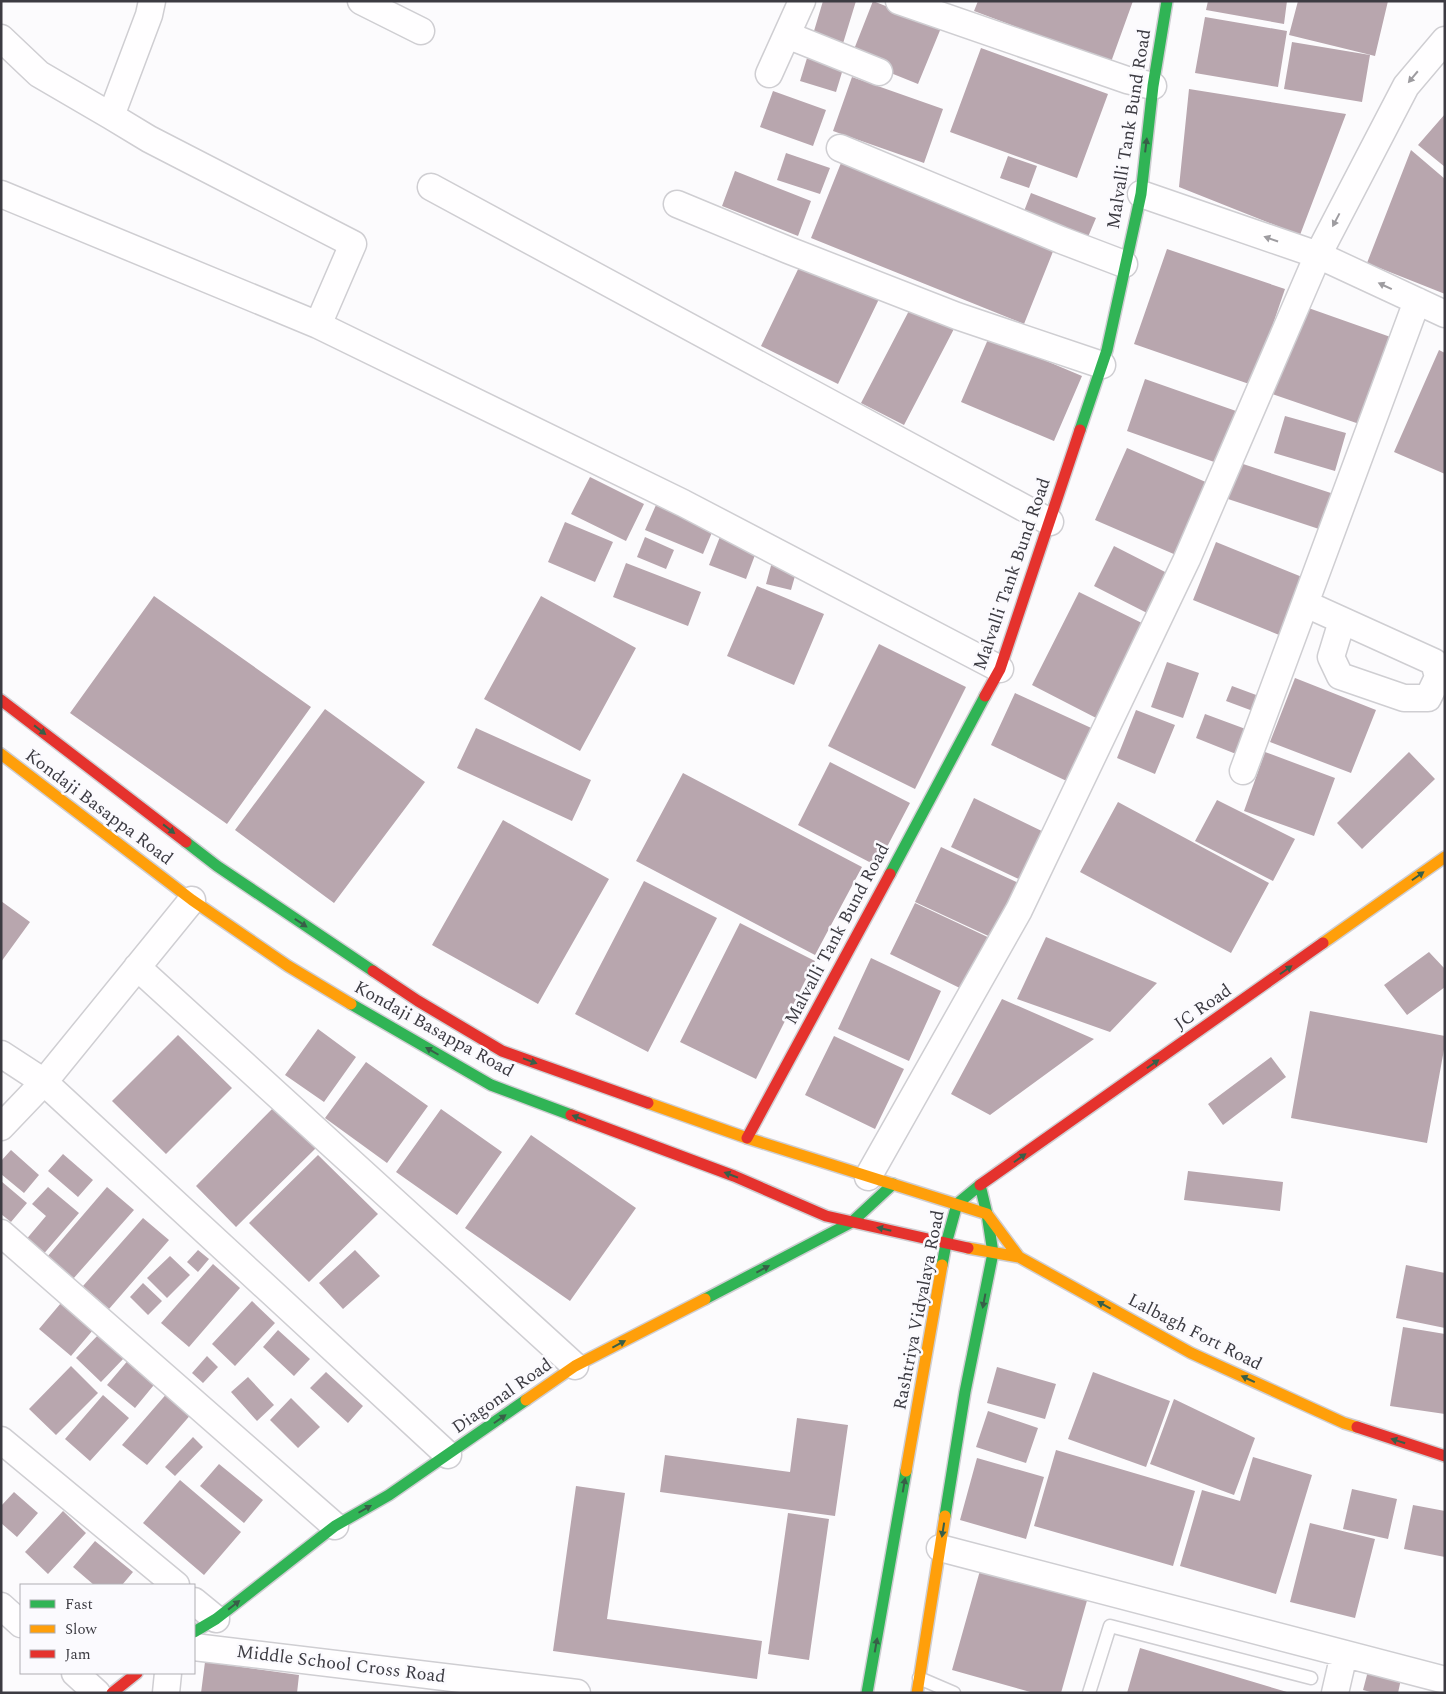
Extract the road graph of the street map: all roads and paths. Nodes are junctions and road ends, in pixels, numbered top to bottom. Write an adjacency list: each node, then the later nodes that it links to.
1 (152, 1): 13 (street)
2 (361, 1): 6 (street)
3 (802, 1): 7 (street)
4 (899, 1): 12 (street)
5 (1167, 1): 12 (main road, Malvalli Tank Bund Road)
6 (421, 31)
7 (787, 35): 10 (street); 11 (street)
8 (1, 38): 13 (street)
9 (1445, 40): 19 (street, one-way to 19)
10 (879, 72)
11 (769, 74)
12 (1153, 86): 17 (main road, Malvalli Tank Bund Road, one-way to 12)
13 (111, 116): 23 (street)
14 (840, 148): 20 (street)
15 (431, 187): 25 (street)
16 (1, 194): 23 (street)
17 (1141, 194): 19 (street, one-way to 17); 20 (main road, Malvalli Tank Bund Road)
18 (677, 204): 24 (street)
19 (1318, 255): 21 (street, one-way to 19); 40 (street)
20 (1124, 264): 24 (main road, Malvalli Tank Bund Road)
21 (1418, 301): 22 (street); 26 (street)
22 (1445, 314)
23 (318, 325): 28 (street)
24 (1102, 364): 25 (main road, Malvalli Tank Bund Road)
25 (1050, 522): 28 (main road, Malvalli Tank Bund Road)
26 (1306, 604): 27 (street); 32 (street)
27 (1342, 621): 29 (street); 29 (street)
28 (1000, 670): 39 (main road, Malvalli Tank Bund Road)
29 (1441, 679)
30 (1, 700): 39 (main road, Kondaji Basappa Road, one-way to 39)
31 (1, 754): 34 (main road, Kondaji Basappa Road)
32 (1243, 771)
33 (1445, 857): 42 (main road, JC Road, one-way to 33)
34 (192, 900): 35 (street); 45 (main road, Kondaji Basappa Road, one-way to 34)
35 (137, 967): 37 (street); 51 (street)
36 (1, 1054): 37 (street)
37 (44, 1082): 38 (street); 53 (street)
38 (1, 1127)
39 (747, 1138): 40 (main road, Kondaji Basappa Road)
40 (868, 1177): 41 (main road, Kondaji Basappa Road)
41 (893, 1184): 43 (main road, Kondaji Basappa Road); 45 (main road, Diagonal Road)
42 (980, 1185): 43 (main road, Rashtriya Vidyalaya Road); 44 (main road)
43 (957, 1204): 44 (main road, Kondaji Basappa Road); 48 (main road, Rashtriya Vidyalaya Road)
44 (987, 1214): 49 (main road); 50 (main road)
45 (852, 1222): 47 (main road, Kondaji Basappa Road, one-way to 45); 51 (main road, Diagonal Road, one-way to 45)
46 (1, 1233): 55 (street)
47 (931, 1241): 48 (main road, Lalbagh Fort Road)
48 (946, 1244): 49 (main road, Lalbagh Fort Road); 76 (main road, Rashtriya Vidyalaya Road, one-way to 48)
49 (993, 1253): 50 (main road, Lalbagh Fort Road); 56 (main road, one-way to 56)
50 (1019, 1256): 54 (main road, Lalbagh Fort Road, one-way to 50)
51 (575, 1366): 53 (main road, Diagonal Road, one-way to 51)
52 (1, 1440): 57 (street)
53 (448, 1455): 55 (main road, Diagonal Road, one-way to 53)
54 (1445, 1456)
55 (335, 1526): 60 (main road, Diagonal Road, one-way to 55)
56 (940, 1548): 64 (street); 68 (main road)
57 (175, 1584)
58 (195, 1601): 60 (street)
59 (1, 1606): 61 (street)
60 (216, 1619): 62 (main road, Diagonal Road)
61 (20, 1623)
62 (195, 1631)
63 (195, 1647): 71 (street, Middle School Cross Road)
64 (1344, 1654): 70 (street); 80 (street)
65 (76, 1674): 72 (street)
66 (136, 1674): 73 (main road)
67 (168, 1674): 74 (street)
68 (919, 1678): 77 (main road); 78 (lane)
69 (1311, 1678): 79 (lane)
70 (1445, 1680)
71 (484, 1687): 75 (street, Middle School Cross Road)
72 (97, 1693)
73 (112, 1693)
74 (166, 1693)
75 (577, 1693)
76 (867, 1693)
77 (917, 1693)
78 (954, 1693)
79 (1089, 1693)
80 (1335, 1693)

